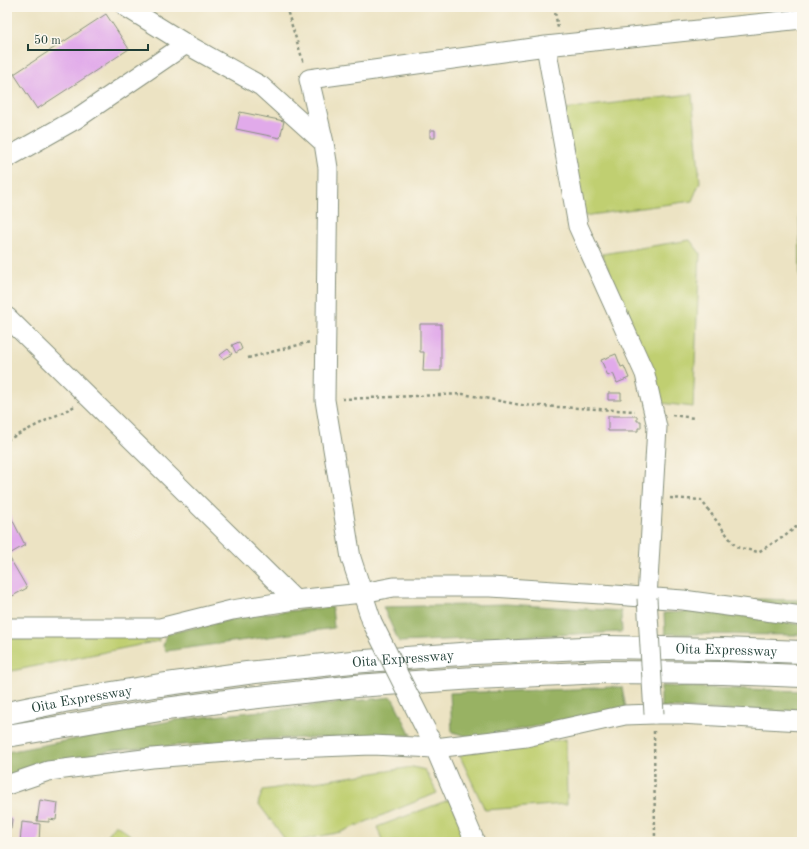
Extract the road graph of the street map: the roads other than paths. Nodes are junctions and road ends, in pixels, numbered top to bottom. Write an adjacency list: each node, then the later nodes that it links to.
1 (126, 7): 3 (street)
2 (802, 19): 4 (street)
3 (186, 44): 5 (street); 6 (street)
4 (546, 46): 5 (street); 9 (street)
5 (324, 143): 8 (street)
6 (7, 158)
7 (7, 317): 10 (street)
8 (362, 592): 9 (street); 10 (street); 19 (street, bridge)
9 (648, 598): 11 (street); 16 (street, bridge)
10 (295, 600): 12 (street)
11 (802, 616)
12 (7, 628)
13 (802, 652): 15 (highway, Oita Expressway)
14 (802, 676): 18 (highway, Oita Expressway)
15 (7, 712)
16 (654, 714): 17 (street); 19 (street)
17 (802, 721)
18 (7, 736)
19 (435, 748): 20 (street); 21 (street)
20 (7, 785)
21 (475, 842)

